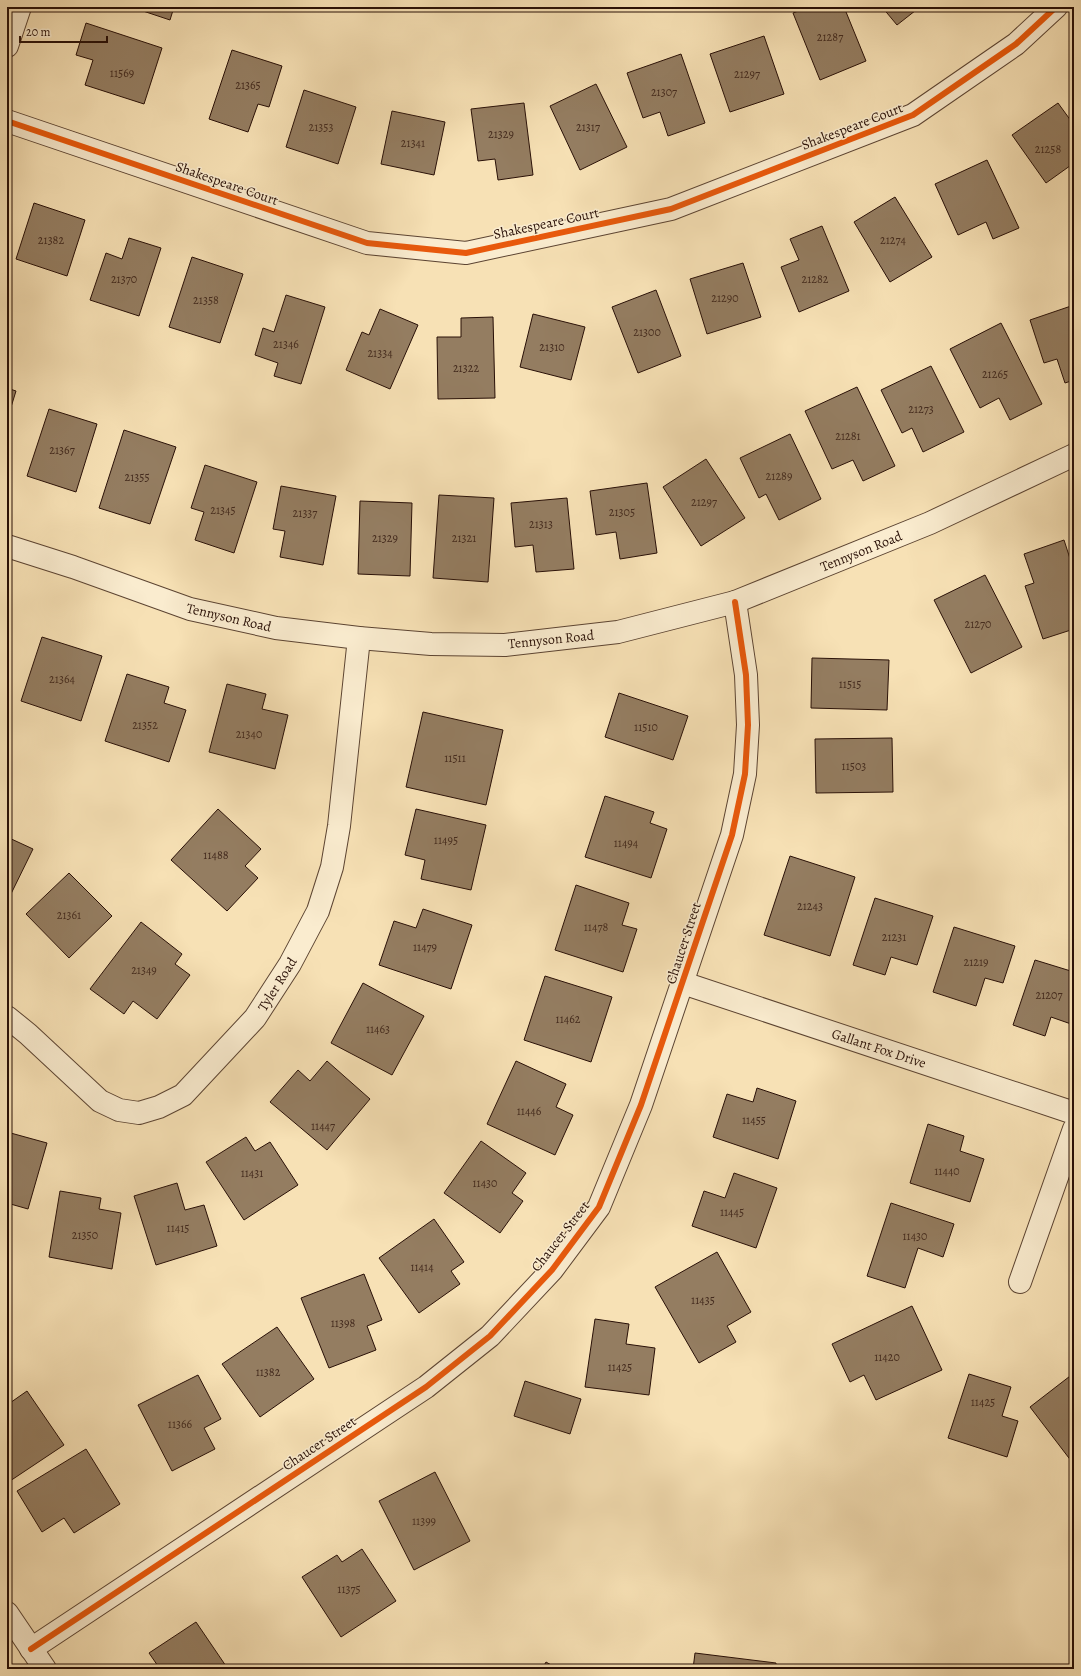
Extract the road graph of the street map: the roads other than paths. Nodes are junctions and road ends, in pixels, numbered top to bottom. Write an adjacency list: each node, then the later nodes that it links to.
1 (20, 7): 3 (street)
2 (1056, 7): 4 (street, Shakespeare Court)
3 (7, 46)
4 (7, 121)
5 (1074, 455): 7 (street, Tennyson Road)
6 (7, 546): 8 (street, Tennyson Road)
7 (734, 602): 8 (street, Tennyson Road); 9 (street, Chaucer Street)
8 (359, 638): 10 (street, Tyler Road)
9 (683, 983): 11 (street, Gallant Fox Drive); 15 (street, Chaucer Street)
10 (7, 1017)
11 (1074, 1112)
12 (1074, 1129): 13 (street)
13 (1020, 1282)
14 (7, 1613): 15 (street)
15 (31, 1649): 16 (street)
16 (45, 1669)

